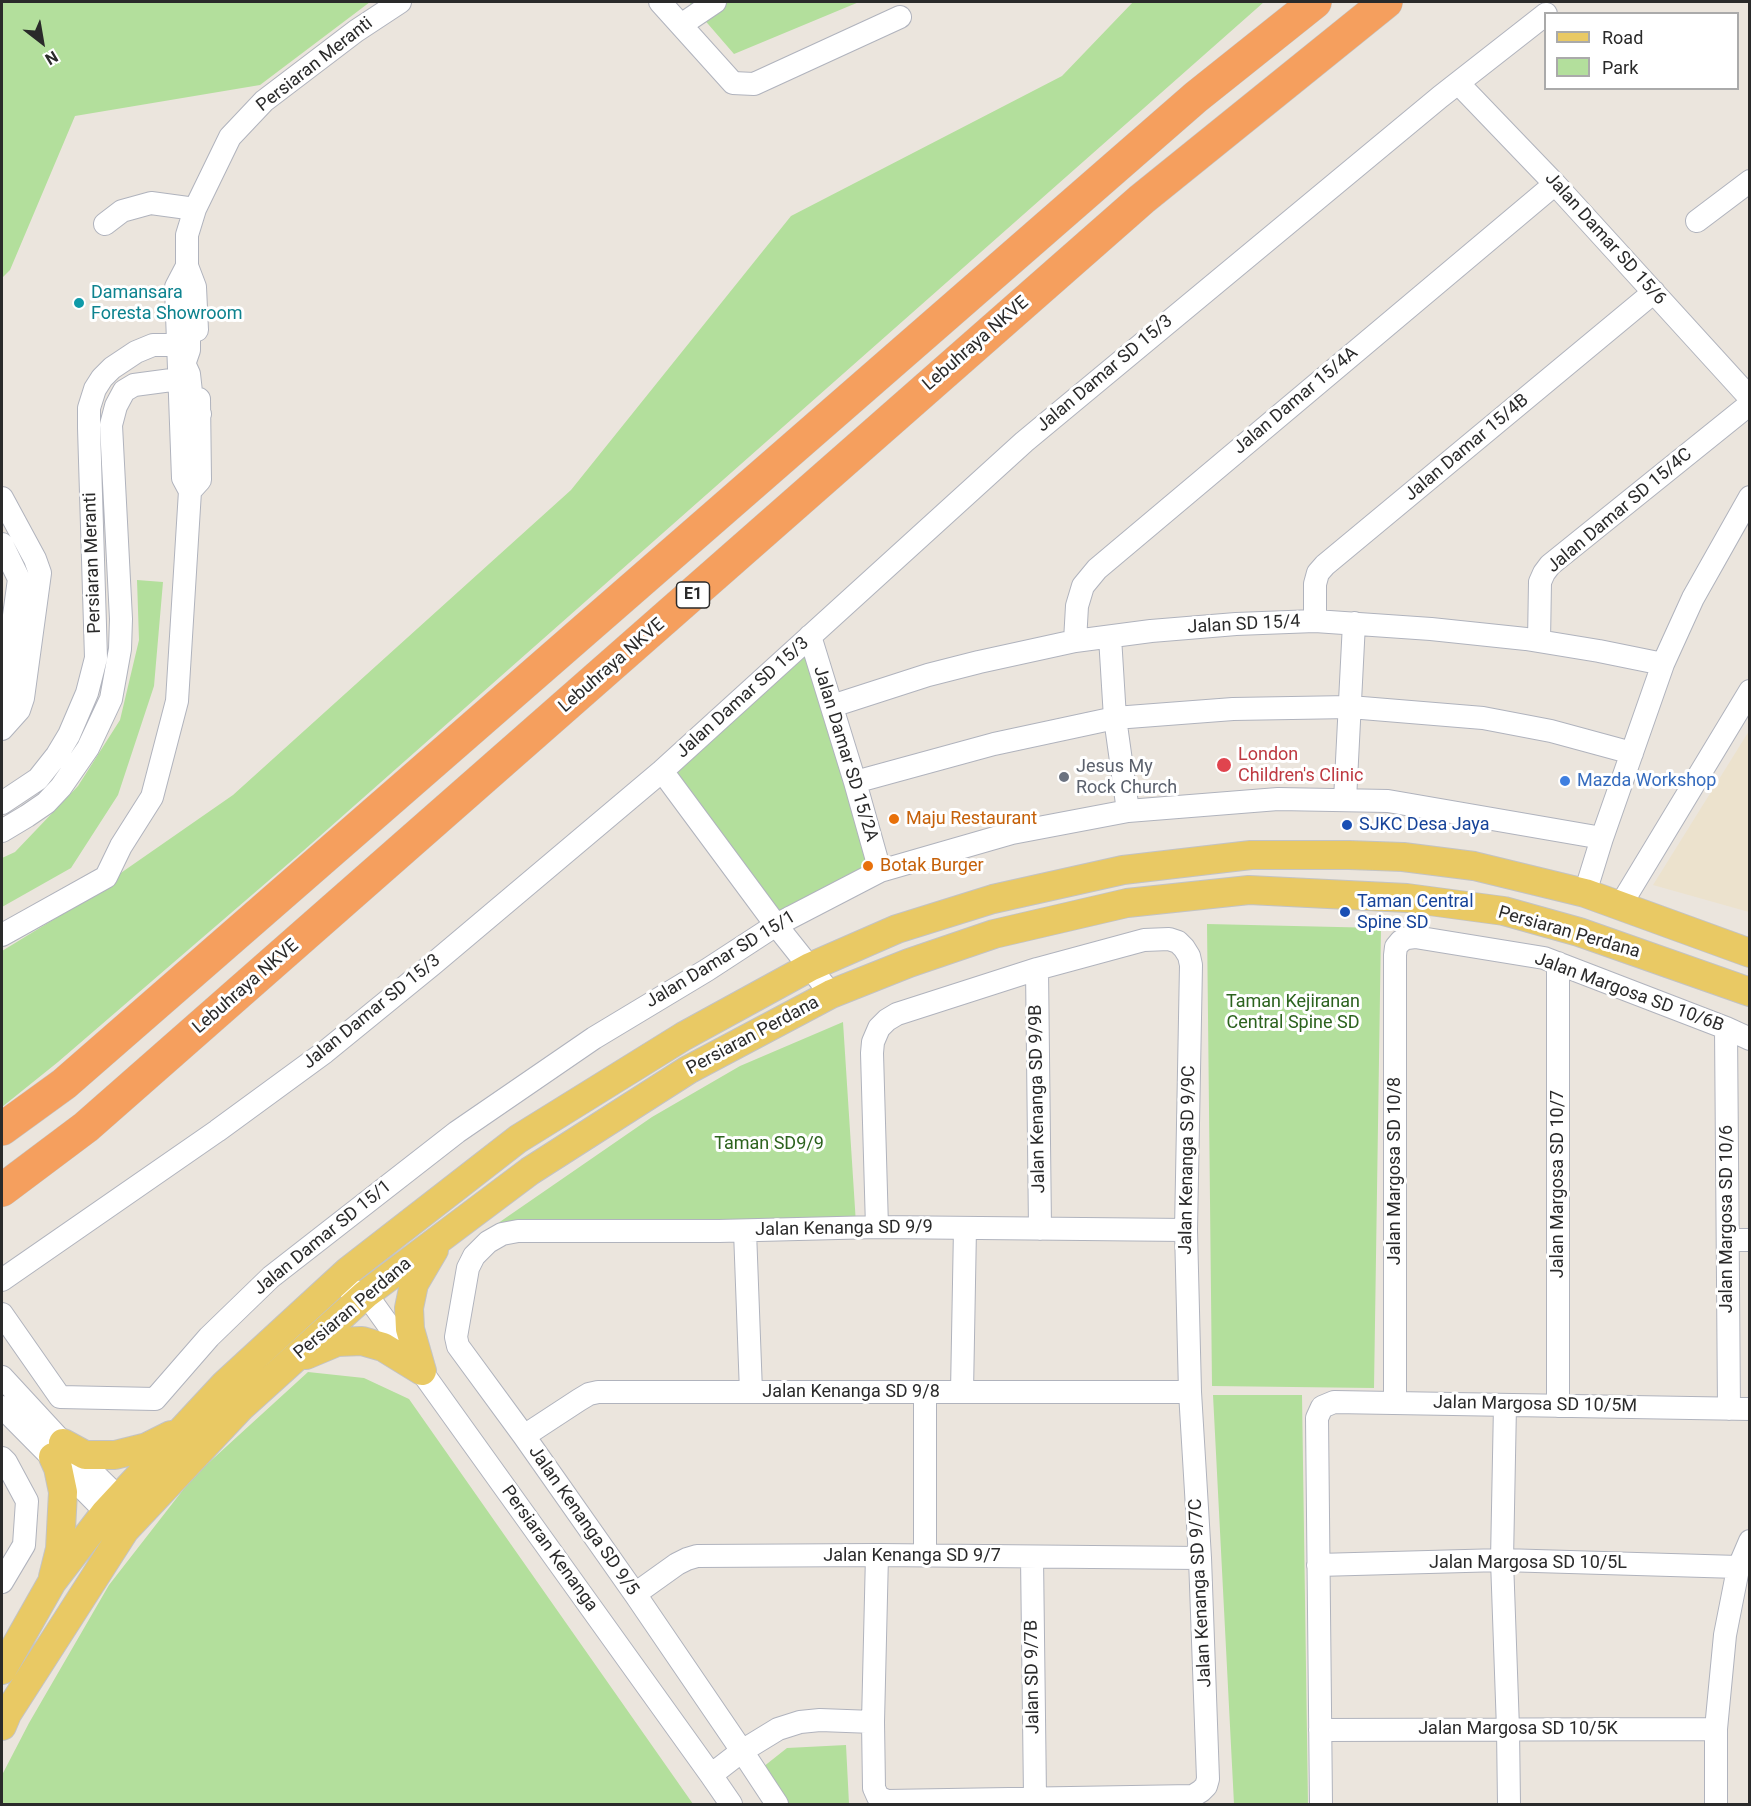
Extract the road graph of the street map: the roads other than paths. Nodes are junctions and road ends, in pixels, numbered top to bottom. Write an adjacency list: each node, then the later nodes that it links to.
1 (400, 2): 14 (street, Persiaran Meranti)
2 (660, 2): 10 (street)
3 (716, 2): 10 (street)
4 (1315, 2): 65 (highway, E1)
5 (1386, 2): 66 (highway, Lebuhraya NKVE / E1)
6 (1561, 2): 7 (street, Jalan Damar SD 15/3)
7 (1548, 12)
8 (1544, 16): 11 (street, Jalan Damar SD 15/3)
9 (900, 17): 10 (street)
10 (681, 25)
11 (1458, 83): 13 (street, Jalan Damar SD 15/6); 30 (street, Jalan Damar SD 15/3)
12 (1749, 181): 15 (street)
13 (1556, 184): 18 (street, Jalan Damar SD 15/6); 32 (street, Jalan Damar 15/4A)
14 (195, 209): 16 (street); 17 (street, Persiaran Meranti)
15 (1697, 221)
16 (105, 224)
17 (187, 266): 19 (street, Persiaran Meranti); 20 (street, Persiaran Meranti)
18 (1654, 292): 21 (street, Jalan Damar SD 15/6); 28 (street, Jalan Damar 15/4B)
19 (197, 314): 20 (street); 23 (street, Persiaran Meranti)
20 (180, 362): 23 (street); 24 (street, Persiaran Meranti); 45 (street, Persiaran Meranti); 47 (street, Persiaran Meranti)
21 (1749, 398)
22 (1749, 404): 33 (street, Jalan Damar SD 15/4C)
23 (200, 414): 24 (street, Persiaran Meranti)
24 (190, 490): 55 (street, Persiaran Meranti)
25 (1749, 497): 34 (street)
26 (4, 508): 40 (street)
27 (2, 544): 36 (street)
28 (1315, 621): 29 (street, Jalan SD 15/4); 31 (street, Jalan SD 15/4)
29 (1354, 623): 33 (street, Jalan SD 15/4); 38 (street)
30 (810, 636): 37 (street, Jalan Damar SD 15/2A); 42 (street, Jalan Damar SD 15/3)
31 (1110, 637): 32 (street, Jalan SD 15/4); 39 (street)
32 (1076, 641): 37 (street, Jalan SD 15/4)
33 (1539, 641): 34 (street, Jalan SD 15/4)
34 (1663, 664): 41 (street)
35 (1749, 691): 53 (street)
36 (2, 704)
37 (832, 706): 43 (street, Jalan Damar SD 15/2A)
38 (1350, 707): 39 (street); 41 (street); 44 (street)
39 (1115, 718): 43 (street); 46 (street)
40 (2, 729)
41 (1632, 753): 48 (street)
42 (662, 771): 54 (street); 76 (street, Jalan Damar SD 15/3)
43 (855, 782): 50 (street, Jalan Damar SD 15/2A)
44 (1345, 800): 46 (street, Jalan Damar SD 15/1); 48 (street, Jalan Damar SD 15/1)
45 (2, 803)
46 (1128, 811): 50 (street, Jalan Damar SD 15/1)
47 (2, 831)
48 (1602, 838): 51 (street)
49 (1123, 870): 51 (main road, Persiaran Perdana); 52 (main road); 59 (main road, Persiaran Perdana)
50 (880, 871): 54 (street, Jalan Damar SD 15/1)
51 (1586, 893): 53 (main road, Persiaran Perdana)
52 (1127, 903): 61 (main road, Persiaran Perdana); 62 (main road, Persiaran Perdana)
53 (1620, 906): 57 (main road, Persiaran Perdana)
54 (776, 925): 59 (street); 79 (street, Jalan Damar SD 15/1)
55 (2, 936)
56 (1401, 941): 58 (street, Jalan Margosa SD 10/6B); 87 (street, Jalan Margosa SD 10/8)
57 (1749, 953)
58 (1558, 963): 63 (street, Jalan Margosa SD 10/6B); 89 (street, Jalan Margosa SD 10/7)
59 (810, 967): 62 (street); 74 (main road, Persiaran Perdana)
60 (1037, 969): 67 (street); 69 (street, Jalan Kenanga SD 9/9B); 70 (street, Jalan Kenanga SD 9/9C)
61 (1749, 992)
62 (831, 994): 73 (main road, Persiaran Perdana)
63 (1726, 1028): 64 (street, Jalan Margosa SD 10/6B); 75 (street, Jalan Margosa SD 10/6)
64 (1749, 1039)
65 (2, 1129)
66 (2, 1190)
67 (877, 1227): 68 (street, Jalan Kenanga SD 9/9); 71 (street, Jalan Kenanga SD 9/9)
68 (965, 1228): 69 (street, Jalan Kenanga SD 9/9); 85 (street)
69 (1040, 1229): 70 (street, Jalan Kenanga SD 9/9)
70 (1186, 1230): 86 (street, Jalan Kenanga SD 9/9C)
71 (745, 1231): 72 (street, Jalan Kenanga SD 9/9); 83 (street)
72 (502, 1234): 93 (street, Jalan Kenanga SD 9/5)
73 (444, 1236): 77 (main road, Persiaran Perdana); 81 (main road)
74 (392, 1237): 77 (street); 78 (main road, Persiaran Perdana)
75 (1739, 1240): 91 (street, Jalan Margosa SD 10/6)
76 (2, 1280)
77 (366, 1294): 78 (street); 80 (main road, Persiaran Perdana); 81 (street, Persiaran Kenanga)
78 (309, 1307): 92 (main road, Persiaran Perdana)
79 (2, 1314)
80 (288, 1365): 81 (main road); 96 (main road, Persiaran Perdana)
81 (422, 1371): 115 (street, Persiaran Kenanga)
82 (2, 1377): 94 (street)
83 (751, 1392): 84 (street, Jalan Kenanga SD 9/8); 93 (street, Jalan Kenanga SD 9/8)
84 (925, 1392): 85 (street, Jalan Kenanga SD 9/8); 99 (street)
85 (962, 1392): 86 (street, Jalan Kenanga SD 9/8)
86 (1190, 1392): 101 (street, Jalan Kenanga SD 9/7C)
87 (1395, 1402): 88 (street, Jalan Margosa SD 10/5M); 103 (street, Jalan Margosa SD 10/5M)
88 (1505, 1405): 89 (street, Jalan Margosa SD 10/5M); 102 (street)
89 (1558, 1406): 91 (street, Jalan Margosa SD 10/5M)
90 (2, 1407): 94 (street)
91 (1739, 1409)
92 (182, 1430): 94 (main road); 96 (main road, Persiaran Perdana)
93 (524, 1436): 107 (street, Jalan Kenanga SD 9/5)
94 (58, 1450): 96 (street); 106 (main road)
95 (2, 1458): 105 (street)
96 (122, 1514): 106 (main road, Persiaran Perdana); 110 (main road, Persiaran Perdana)
97 (1749, 1541): 104 (street)
98 (877, 1555): 99 (street, Jalan Kenanga SD 9/7); 107 (street, Jalan Kenanga SD 9/7); 109 (street)
99 (925, 1555): 100 (street, Jalan Kenanga SD 9/7)
100 (1032, 1557): 101 (street, Jalan Kenanga SD 9/7); 116 (street, Jalan SD 9/7B)
101 (1200, 1558): 116 (street, Jalan Kenanga SD 9/7C)
102 (1502, 1560): 103 (street, Jalan Margosa SD 10/5L); 104 (street, Jalan Margosa SD 10/5L); 111 (street)
103 (1318, 1564): 113 (street)
104 (1738, 1567): 112 (street)
105 (3, 1578)
106 (52, 1582): 108 (main road, Persiaran Perdana)
107 (635, 1594): 114 (street, Jalan Kenanga SD 9/5)
108 (2, 1670)
109 (873, 1722): 114 (street); 116 (street)
110 (2, 1726)
111 (1508, 1729): 112 (street, Jalan Margosa SD 10/5K); 113 (street, Jalan Margosa SD 10/5K); 120 (street)
112 (1716, 1729): 121 (street)
113 (1320, 1730): 119 (street)
114 (742, 1751): 115 (street); 118 (street, Jalan Kenanga SD 9/5)
115 (711, 1775): 117 (street, Persiaran Kenanga)
116 (1035, 1797)
117 (730, 1804)
118 (777, 1804)
119 (1321, 1804)
120 (1509, 1804)
121 (1716, 1804)

